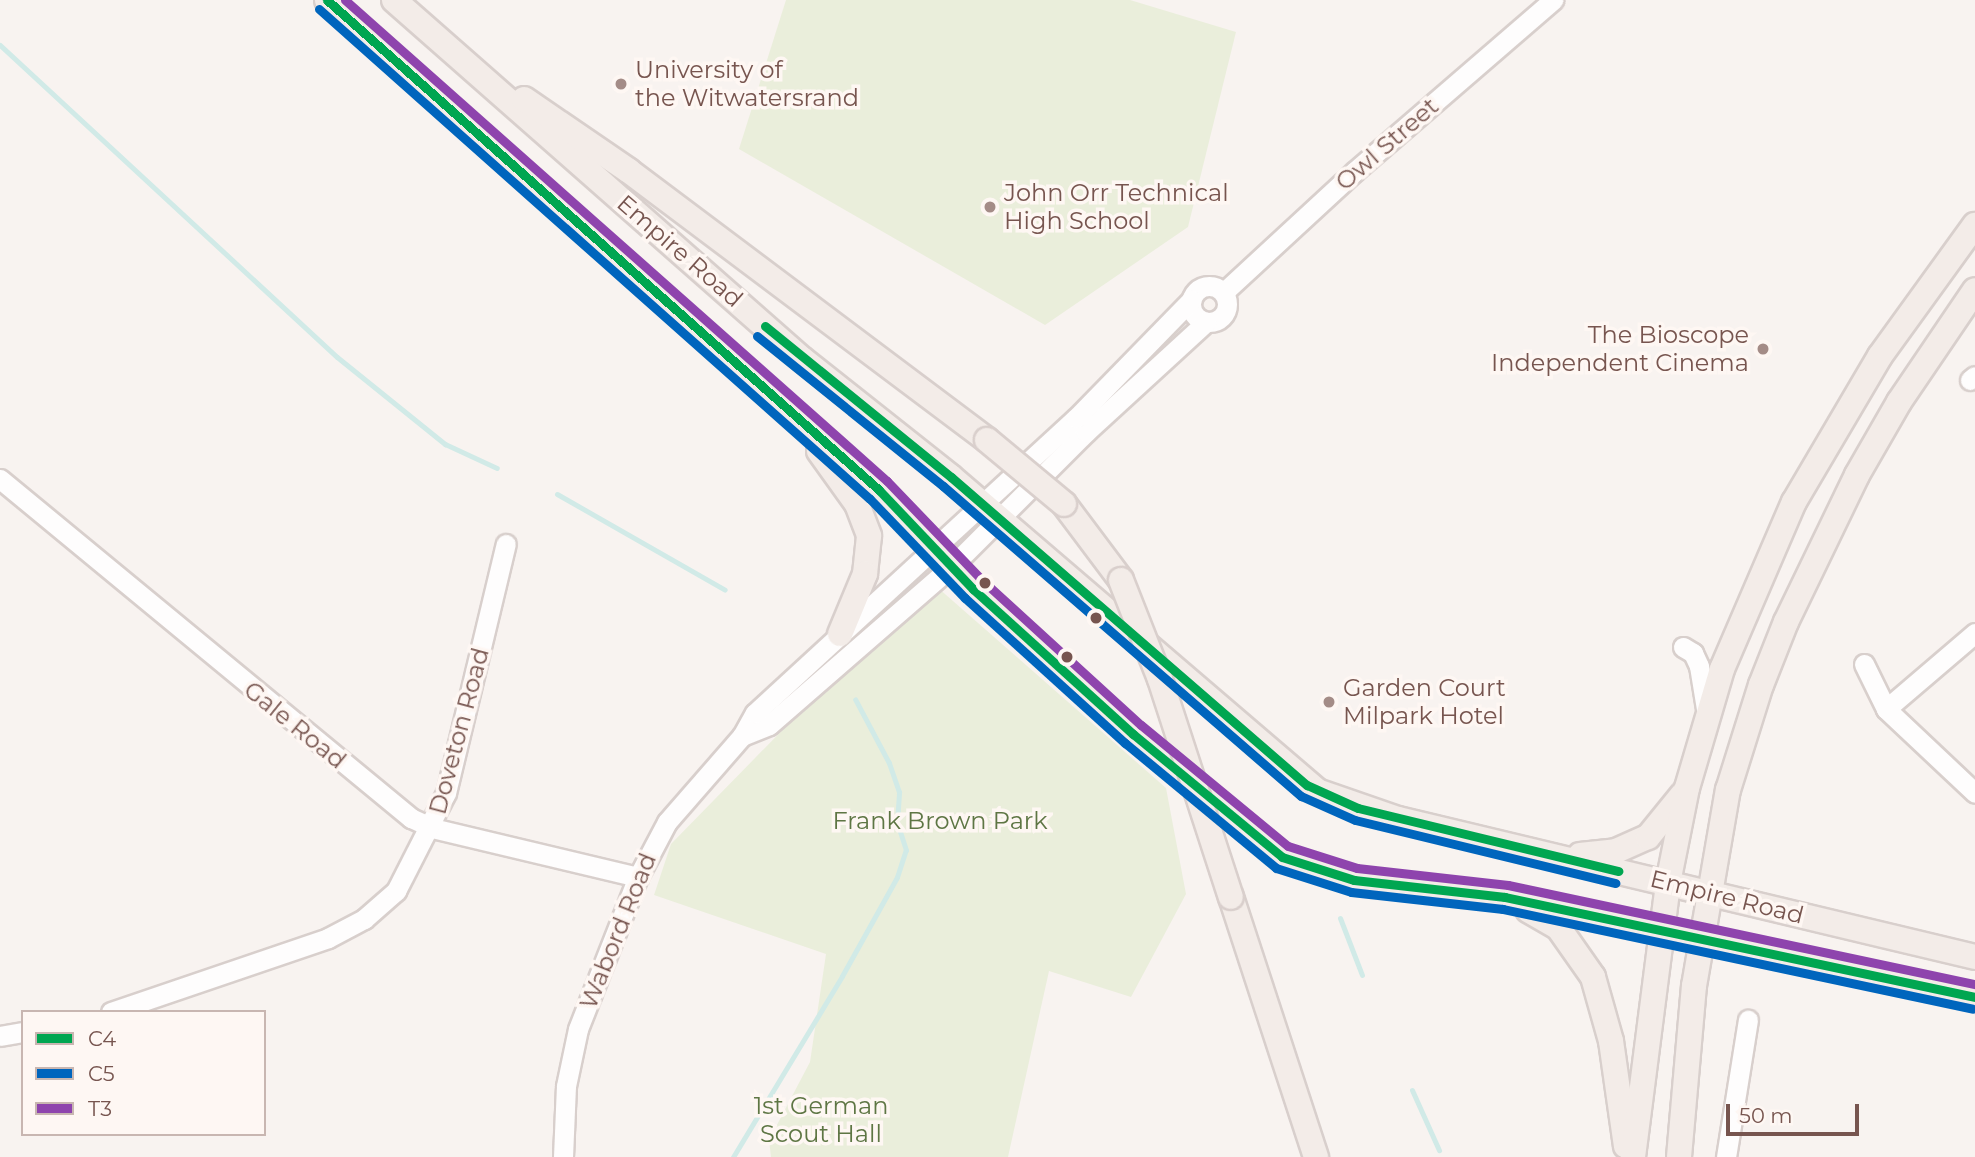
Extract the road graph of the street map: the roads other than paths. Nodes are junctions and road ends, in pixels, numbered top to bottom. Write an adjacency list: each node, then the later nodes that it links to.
1 (327, 0): 10 (main road, Empire Road)
2 (394, 0): 4 (main road, Empire Road)
3 (1553, 0): 7 (street, Owl Street)
4 (497, 90): 12 (main road, Empire Road); 41 (main road, bridge)
5 (1975, 225): 22 (main road)
6 (1975, 290): 30 (main road)
7 (1224, 292): 8 (street); 9 (street)
8 (1191, 300): 9 (street); 12 (street)
9 (1206, 322): 13 (street)
10 (791, 415): 15 (main road, Empire Road); 18 (main road)
11 (0, 479): 26 (street, Gale Road)
12 (980, 504): 13 (main road, Empire Road); 15 (street)
13 (999, 520): 16 (street); 27 (main road, Empire Road)
14 (506, 544): 26 (street, Doveton Road)
15 (934, 547): 16 (main road, Empire Road); 18 (street, Wabord Road)
16 (952, 566): 23 (street, Wabord Road); 31 (main road, Empire Road)
17 (1975, 633): 21 (street)
18 (840, 634): 23 (street, Wabord Road)
19 (1683, 647): 22 (street)
20 (1864, 664): 21 (street)
21 (1886, 709): 25 (street)
22 (1707, 716): 24 (main road)
23 (742, 736): 28 (street, Wabord Road)
24 (1687, 788): 27 (main road); 29 (main road)
25 (1975, 793)
26 (432, 828): 28 (street, Gale Road); 36 (street, Doveton Road)
27 (1562, 857): 29 (main road, Empire Road)
28 (638, 877): 40 (street, Wabord Road)
29 (1668, 883): 30 (main road, Empire Road); 32 (main road)
30 (1710, 892): 33 (main road); 34 (main road, Empire Road)
31 (1505, 897): 32 (main road, Empire Road); 42 (main road)
32 (1663, 933): 33 (main road, Empire Road); 43 (main road)
33 (1704, 942): 35 (main road, Empire Road); 44 (main road)
34 (1975, 957)
35 (1975, 997)
36 (117, 1010)
37 (1748, 1020): 45 (street)
38 (21, 1032): 39 (street)
39 (0, 1036)
40 (563, 1157)
41 (1316, 1157)
42 (1628, 1157)
43 (1633, 1157)
44 (1679, 1157)
45 (1726, 1157)

